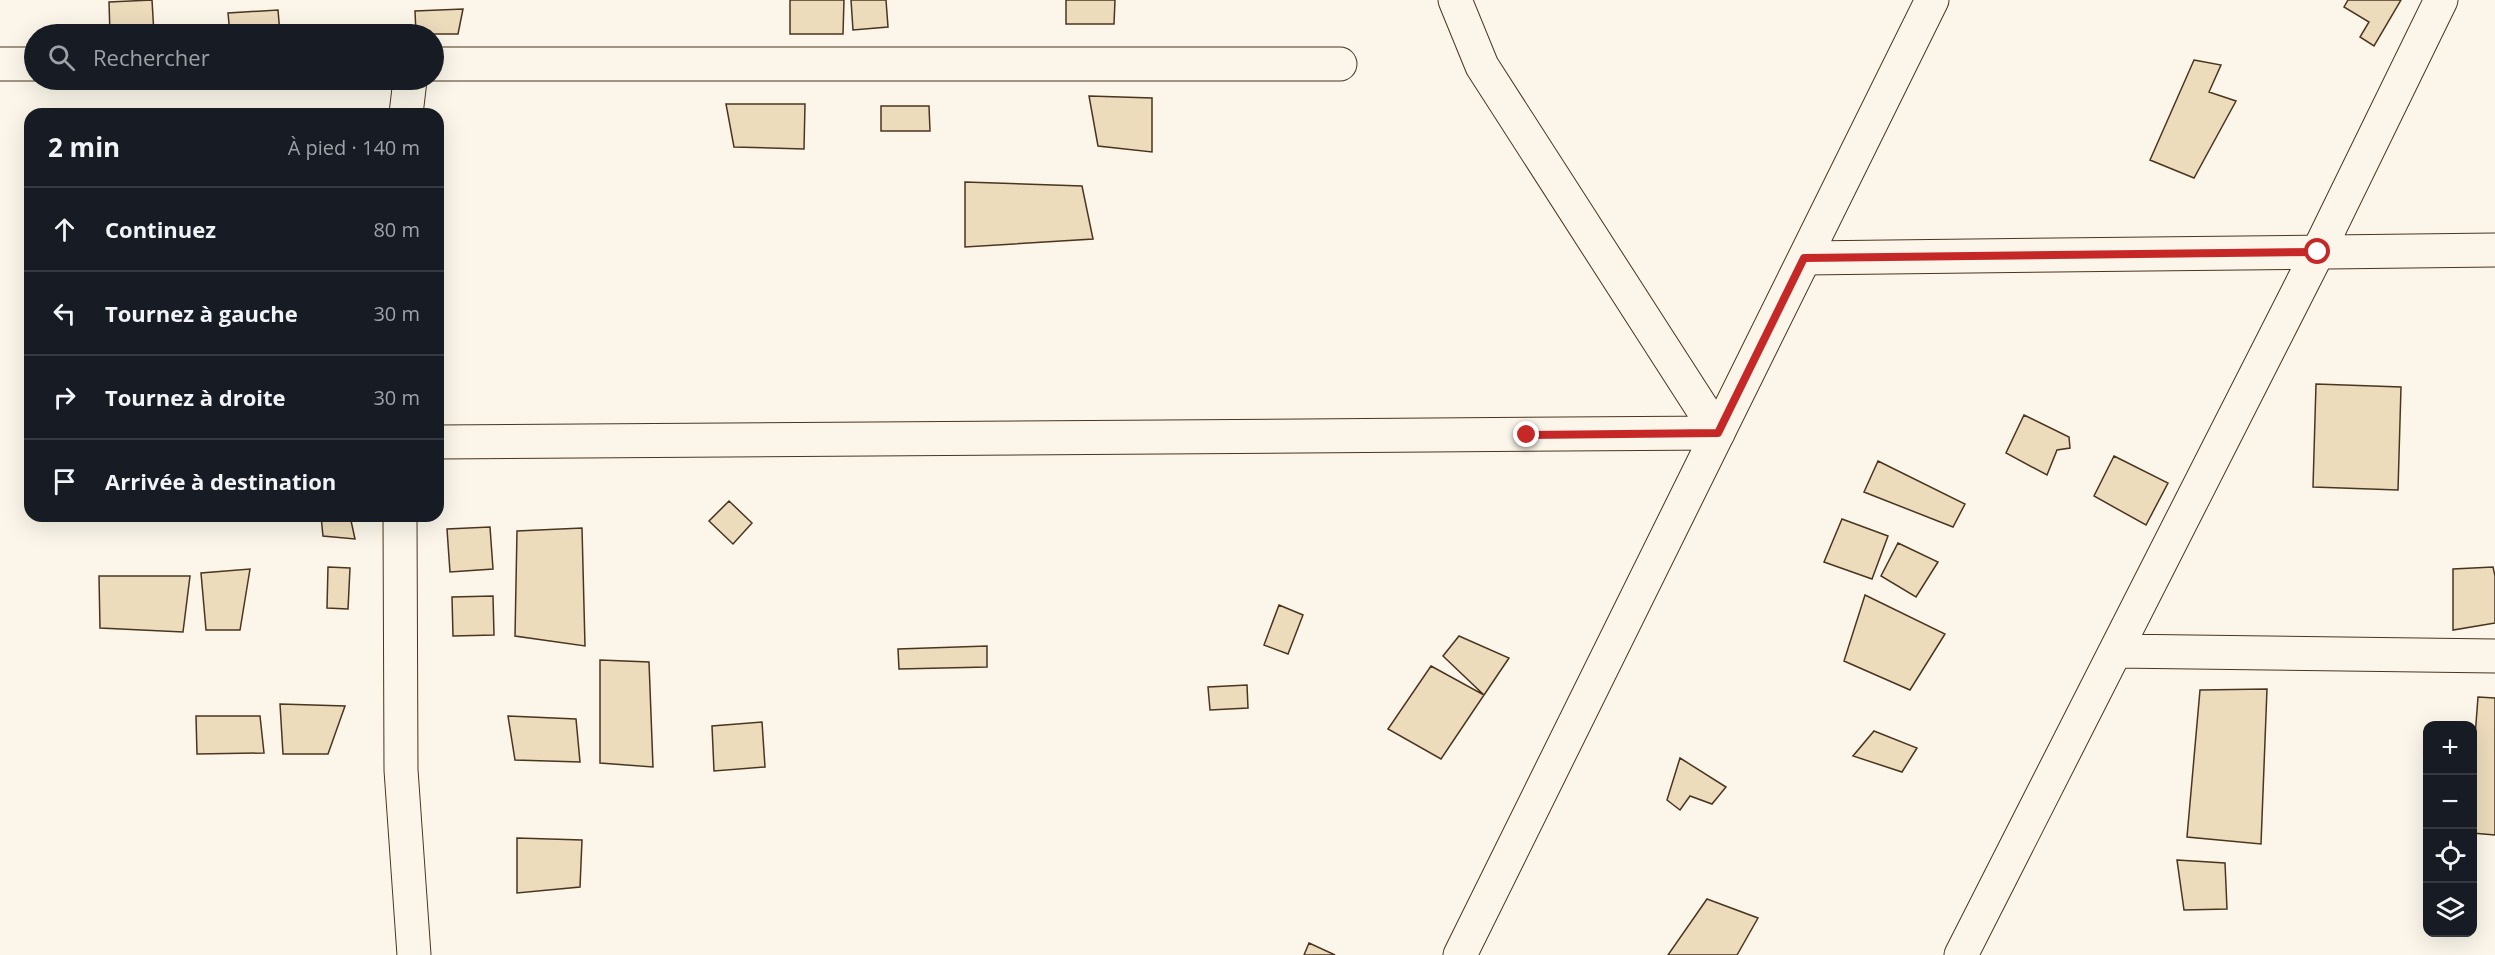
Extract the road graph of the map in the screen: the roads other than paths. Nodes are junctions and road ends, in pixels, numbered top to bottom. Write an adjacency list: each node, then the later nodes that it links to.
1 (1455, 0): 13 (street)
2 (1932, 0): 12 (street)
3 (2441, 0): 11 (street)
4 (0, 64): 5 (street)
5 (24, 64)
6 (444, 64): 7 (street)
7 (1340, 64)
8 (409, 90): 9 (street)
9 (407, 108)
10 (2495, 250): 11 (street)
11 (2318, 252): 12 (street); 16 (street)
12 (1804, 258): 13 (street)
13 (1718, 433): 14 (street); 19 (street)
14 (444, 442)
15 (400, 522): 18 (street)
16 (2116, 651): 17 (street); 20 (street)
17 (2495, 656)
18 (414, 955)
19 (1460, 955)
20 (1961, 955)

